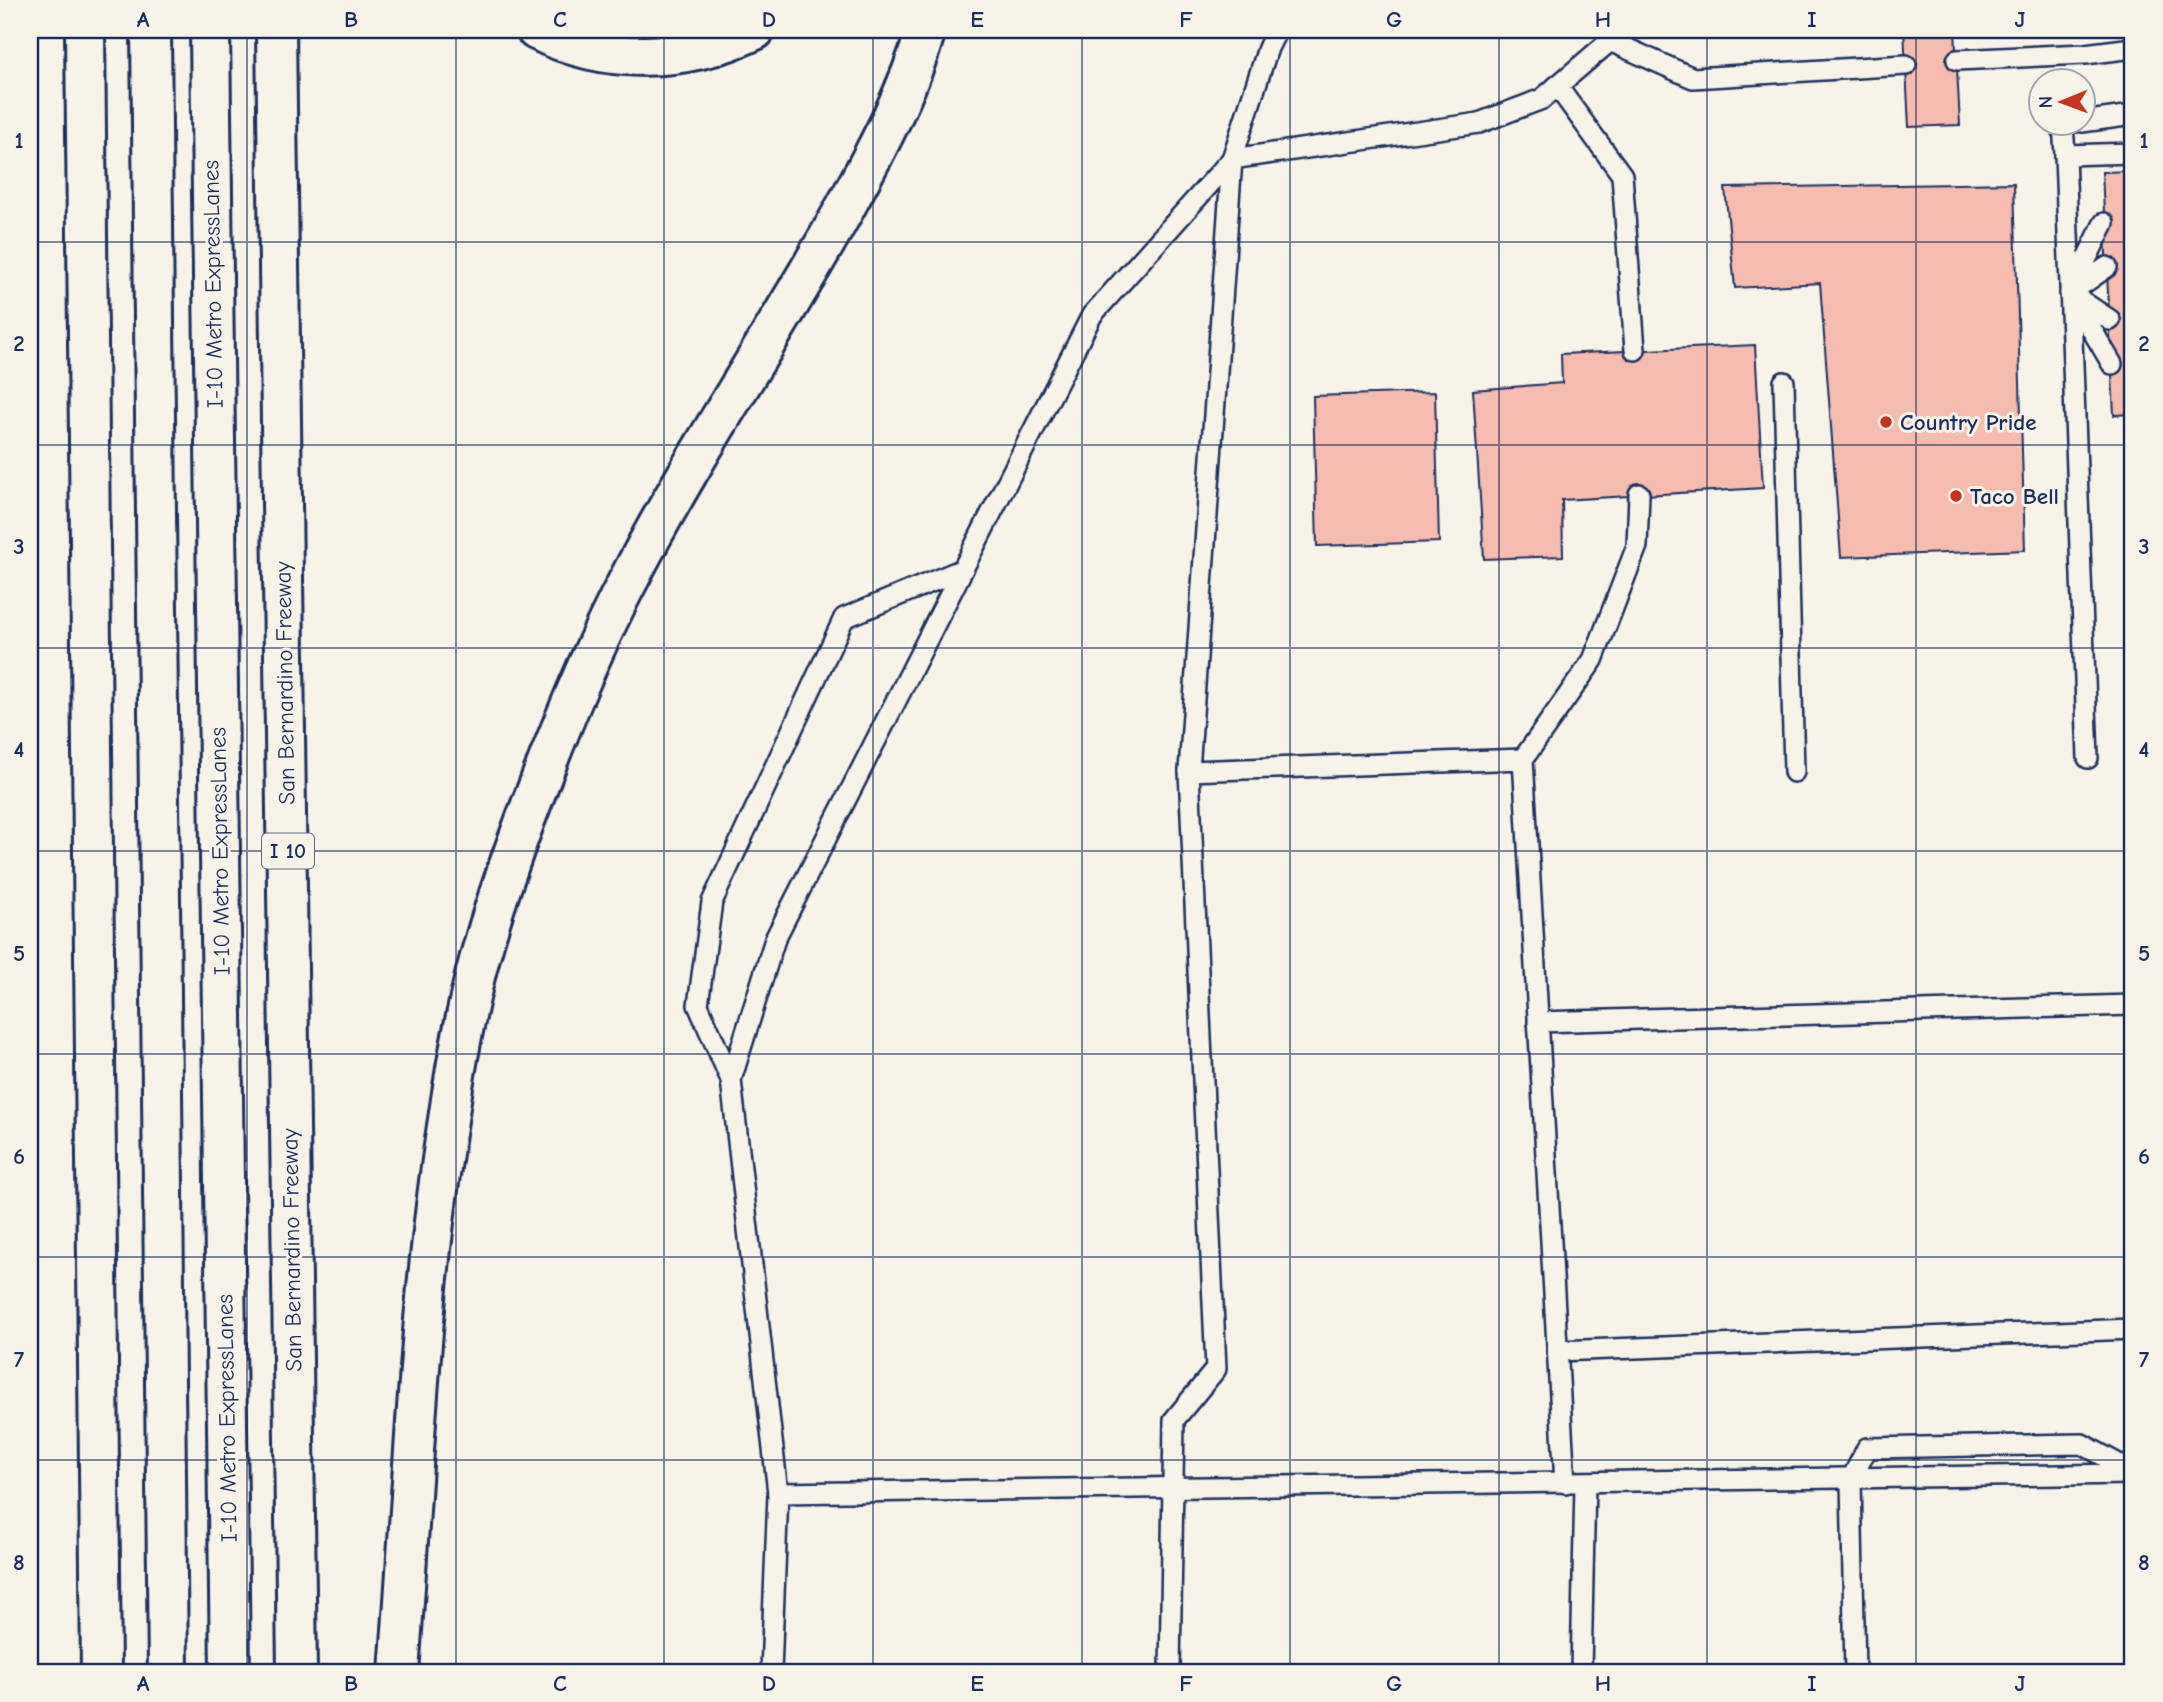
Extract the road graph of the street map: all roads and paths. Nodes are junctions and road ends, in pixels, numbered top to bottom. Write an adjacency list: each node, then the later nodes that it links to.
1 (85, 30): 43 (highway)
2 (151, 30): 44 (highway)
3 (210, 30): 45 (highway, I-10 Metro ExpressLanes)
4 (276, 30): 46 (highway, San Bernardino Freeway / I 10)
5 (536, 30): 6 (highway)
6 (755, 30)
7 (926, 30): 47 (highway)
8 (1277, 30): 19 (lane)
9 (1613, 35): 12 (lane); 13 (lane)
10 (2133, 48): 11 (lane)
11 (1957, 60)
12 (1906, 65)
13 (1557, 86): 19 (lane); 24 (lane)
14 (2133, 115): 15 (lane)
15 (2096, 120)
16 (2070, 136): 18 (lane)
17 (2133, 153): 18 (lane)
18 (2065, 155): 22 (lane)
19 (1232, 159): 28 (lane); 31 (lane)
20 (2104, 223): 22 (lane)
21 (2107, 267): 22 (lane)
22 (2070, 293): 23 (lane); 25 (lane); 29 (lane)
23 (2110, 320)
24 (1634, 350)
25 (2112, 364)
26 (1784, 382): 32 (lane)
27 (1639, 494): 30 (lane)
28 (964, 569): 35 (lane); 35 (lane)
29 (2088, 758)
30 (1523, 759): 31 (lane); 34 (lane)
31 (1189, 771): 41 (lane)
32 (1794, 772)
33 (2133, 1005): 34 (lane)
34 (1538, 1022): 37 (lane)
35 (731, 1080): 42 (lane)
36 (2133, 1329): 37 (lane)
37 (1558, 1351): 40 (lane)
38 (2133, 1473): 39 (lane); 39 (lane)
39 (1851, 1480): 40 (lane); 51 (lane)
40 (1575, 1483): 41 (lane); 50 (lane)
41 (1172, 1488): 42 (lane); 49 (lane)
42 (778, 1493): 48 (lane)
43 (102, 1672)
44 (168, 1672)
45 (230, 1672)
46 (297, 1672)
47 (399, 1672)
48 (771, 1672)
49 (1170, 1672)
50 (1581, 1672)
51 (1855, 1672)

